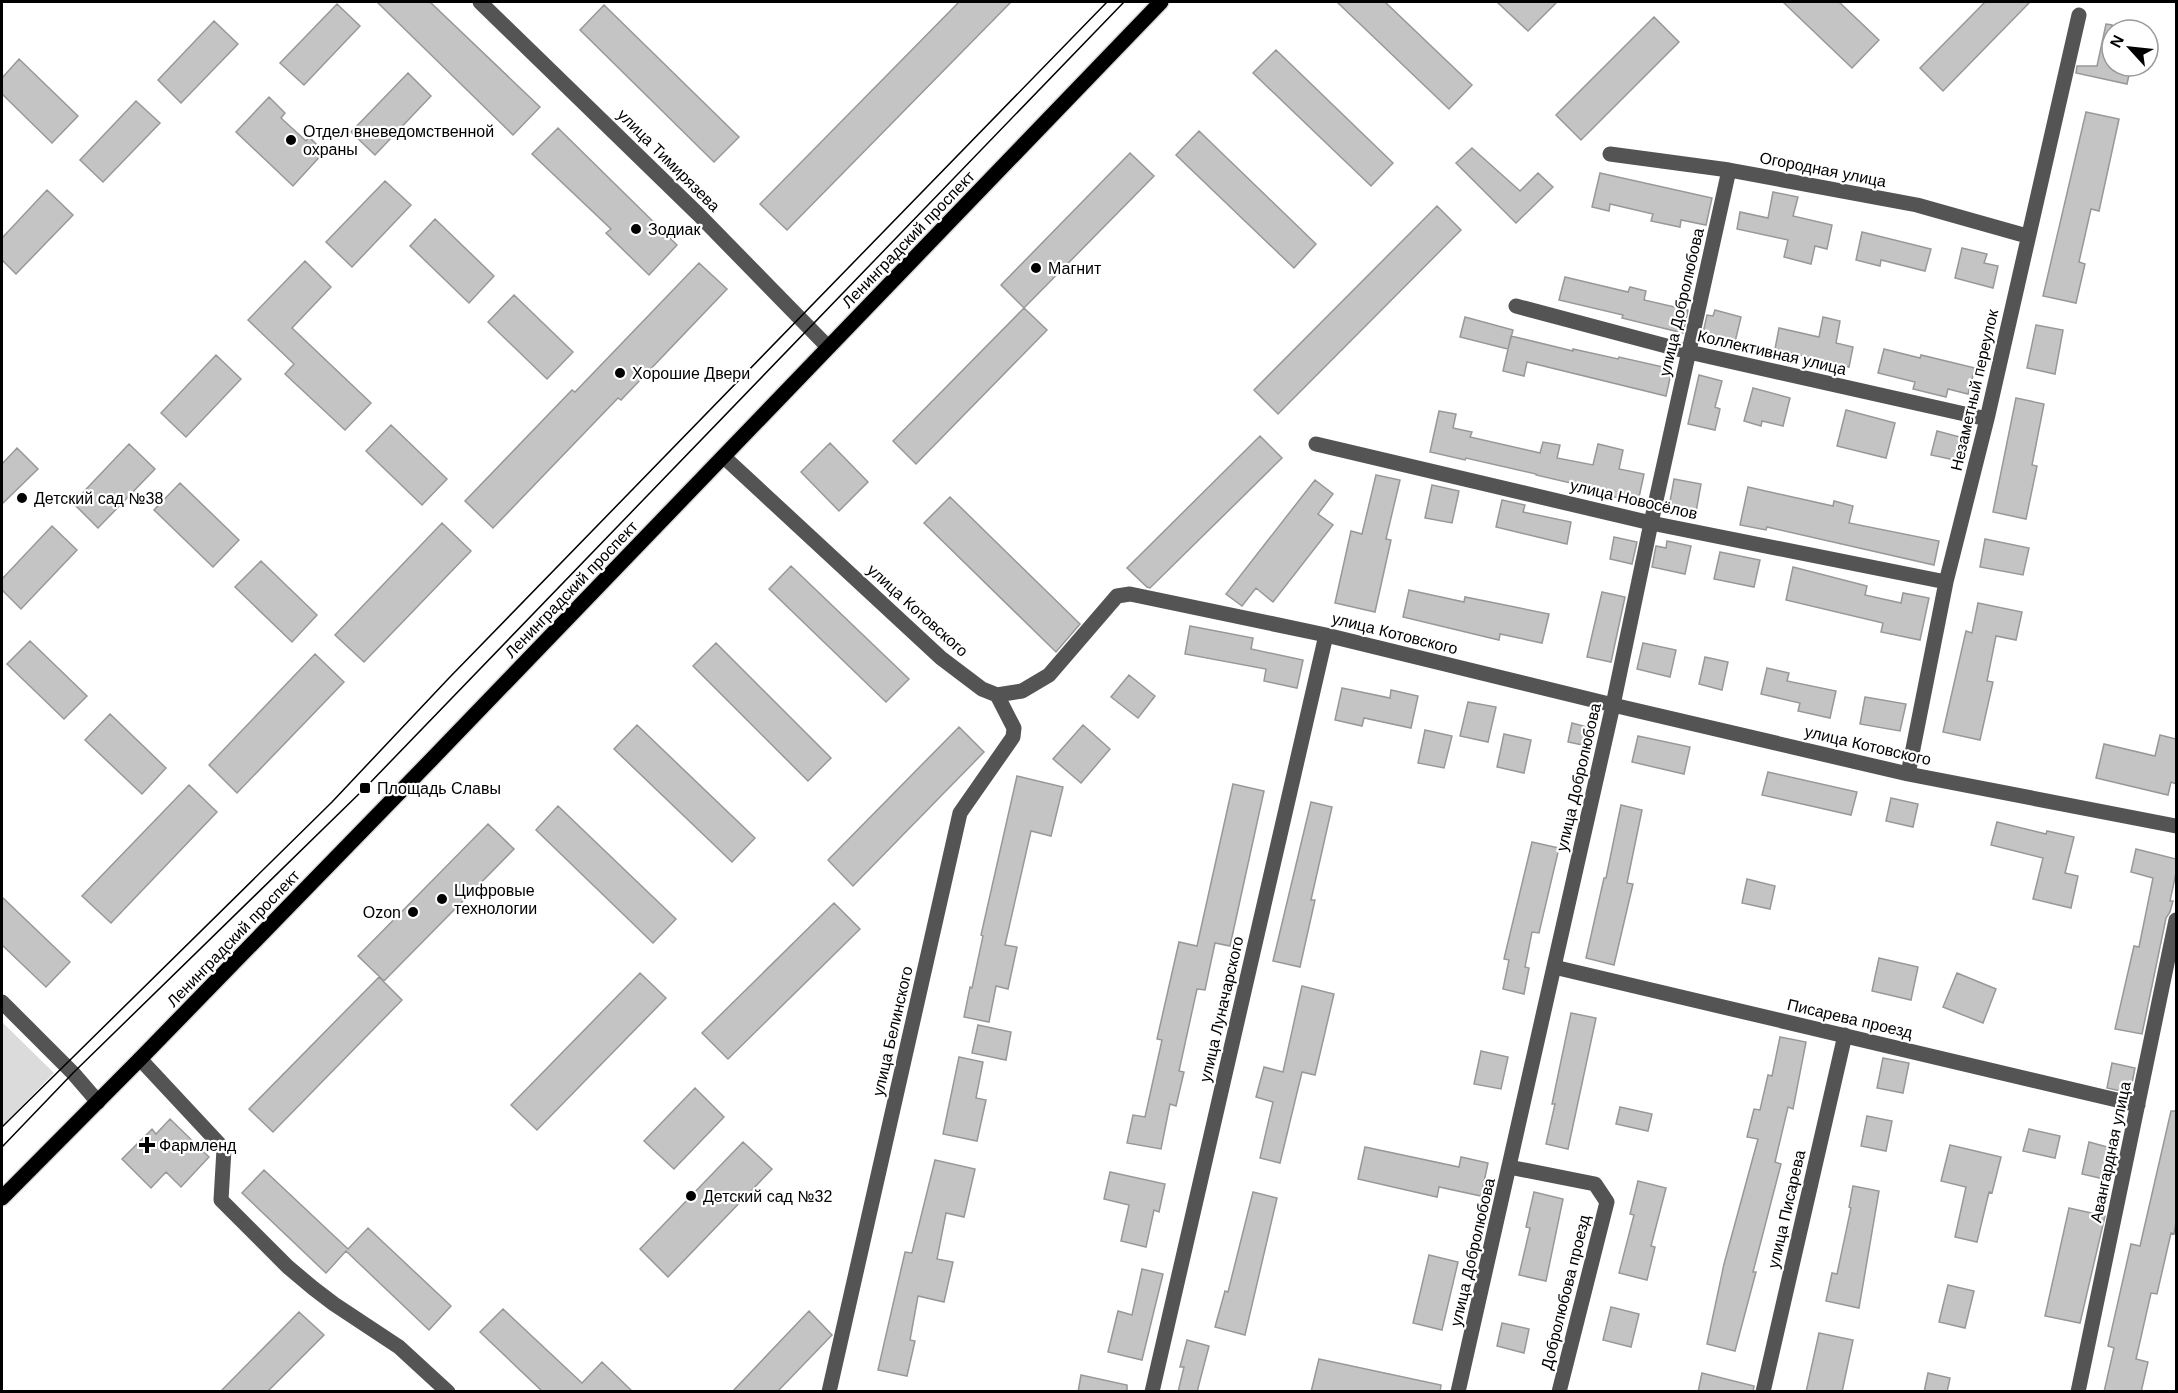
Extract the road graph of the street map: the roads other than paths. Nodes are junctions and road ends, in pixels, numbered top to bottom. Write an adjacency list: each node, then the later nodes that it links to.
1 (480, 2): 8 (street, улица Тимирязева)
2 (1161, 2): 8 (main road, Ленинградский проспект)
3 (2079, 15): 6 (street, Незаметный переулок)
4 (1610, 154): 5 (street, Огородная улица)
5 (1729, 170): 6 (street, Огородная улица); 9 (street, улица Добролюбова)
6 (2027, 236): 10 (street, Незаметный переулок)
7 (1516, 306): 9 (street, Коллективная улица)
8 (828, 347): 12 (main road, Ленинградский проспект)
9 (1689, 352): 10 (street, Коллективная улица); 13 (street, улица Добролюбова)
10 (1987, 419): 14 (street, Незаметный переулок)
11 (1316, 444): 13 (street, улица Новосёлов)
12 (723, 457): 16 (street, улица Котовского); 24 (main road, Ленинградский проспект)
13 (1651, 523): 14 (street, улица Новосёлов); 17 (street, улица Добролюбова)
14 (1946, 582): 18 (street, Незаметный переулок)
15 (1326, 635): 16 (street, улица Котовского); 17 (street, улица Котовского); 31 (street, улица Луначарского)
16 (997, 695): 30 (street, улица Белинского)
17 (1613, 705): 18 (street, улица Котовского); 21 (street, улица Добролюбова)
18 (1908, 774): 19 (street, улица Котовского)
19 (2176, 825)
20 (2176, 920): 26 (street, Авангардная улица)
21 (1554, 967): 23 (street, Писарева проезд); 27 (street, улица Добролюбова)
22 (2, 1002): 25 (street)
23 (1845, 1035): 26 (street, Писарева проезд); 34 (street, улица Писарева)
24 (140, 1059): 25 (main road, Ленинградский проспект); 29 (street)
25 (99, 1102): 28 (main road, Ленинградский проспект)
26 (2138, 1105): 35 (street, Авангардная улица)
27 (1509, 1167): 32 (street, улица Добролюбова); 33 (street, Добролюбова проезд)
28 (2, 1198)
29 (448, 1392)
30 (829, 1392)
31 (1152, 1392)
32 (1458, 1392)
33 (1559, 1392)
34 (1763, 1392)
35 (2078, 1392)

